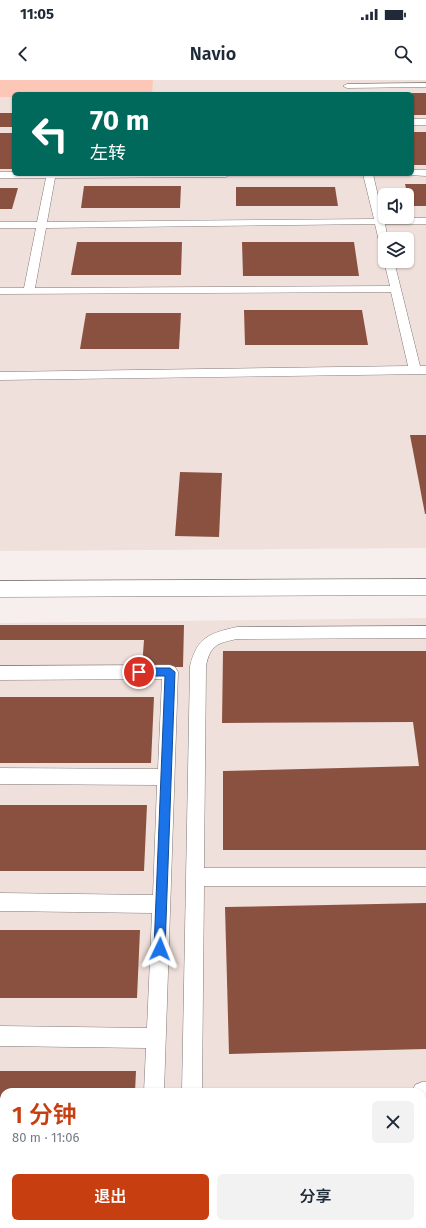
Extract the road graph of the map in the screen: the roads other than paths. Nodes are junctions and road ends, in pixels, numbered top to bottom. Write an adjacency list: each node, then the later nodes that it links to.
1 (426, 85): 2 (lane)
2 (347, 87)
3 (414, 122): 4 (lane)
4 (426, 122)
5 (414, 173): 6 (lane)
6 (426, 173)
7 (0, 175): 8 (lane)
8 (12, 175)
9 (50, 176): 16 (lane)
10 (368, 176): 11 (lane)
11 (378, 217)
12 (378, 221): 16 (lane)
13 (414, 221): 14 (lane)
14 (426, 221)
15 (0, 224): 16 (lane)
16 (41, 224): 20 (lane)
17 (390, 268): 18 (lane)
18 (395, 289): 20 (lane); 21 (lane)
19 (0, 291): 20 (lane)
20 (29, 291)
21 (420, 370): 22 (lane)
22 (0, 376)
23 (426, 587): 24 (street)
24 (0, 589)
25 (426, 632): 29 (lane)
26 (0, 673): 28 (lane)
27 (0, 776): 28 (lane)
28 (166, 777): 32 (lane)
29 (195, 877): 30 (lane); 36 (lane)
30 (426, 877)
31 (0, 902): 32 (lane)
32 (161, 904): 34 (lane)
33 (0, 1036): 34 (lane)
34 (156, 1038): 35 (lane)
35 (154, 1088)
36 (192, 1088)

